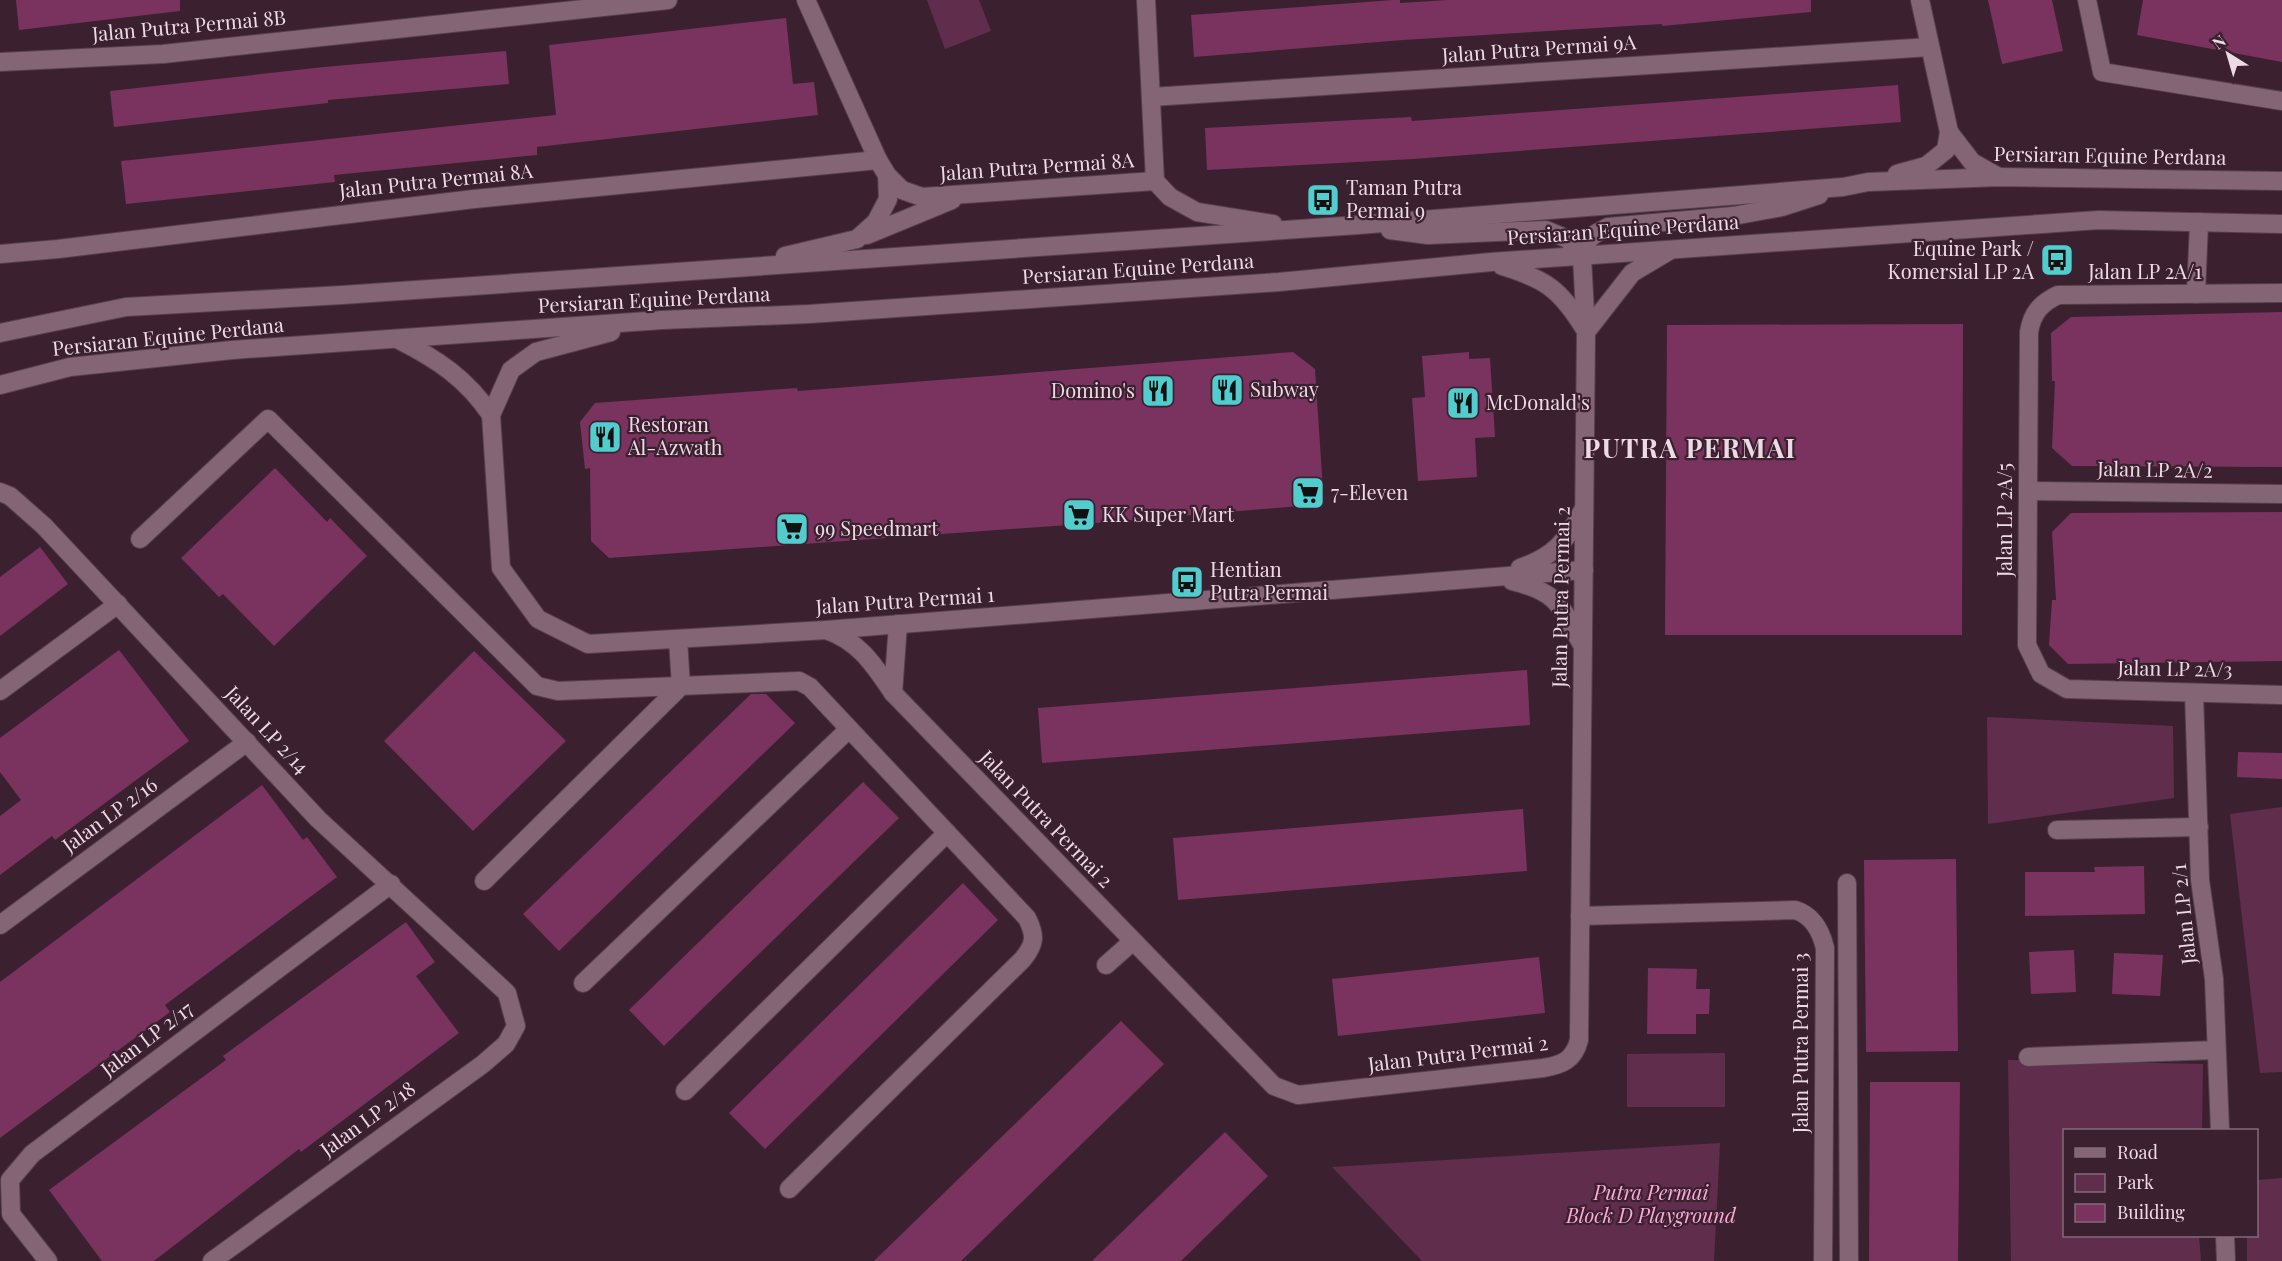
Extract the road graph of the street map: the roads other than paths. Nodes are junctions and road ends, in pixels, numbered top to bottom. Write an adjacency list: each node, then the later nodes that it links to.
1 (668, 0): 7 (street, Jalan Putra Permai 8B)
2 (806, 0): 11 (street)
3 (1146, 0): 8 (street)
4 (1920, 0): 6 (street)
5 (2087, 0): 9 (street)
6 (1930, 47): 8 (street, Jalan Putra Permai 9A); 10 (street)
7 (0, 62)
8 (1151, 97): 13 (street)
9 (2282, 101)
10 (1949, 132): 12 (street); 15 (street)
11 (882, 167): 17 (street, Jalan Putra Permai 8A); 22 (street); 24 (street, Jalan Putra Permai 8A)
12 (1999, 177): 14 (street, Persiaran Equine Perdana); 15 (street, Persiaran Equine Perdana)
13 (1155, 181): 17 (street, Jalan Putra Permai 8A); 21 (street, Jalan Putra Permai 8A)
14 (2282, 181)
15 (1868, 182): 16 (street, Persiaran Equine Perdana)
16 (1843, 187): 20 (street, Persiaran Equine Perdana); 25 (street)
17 (963, 196): 22 (street)
18 (2199, 222): 19 (street, Persiaran Equine Perdana); 23 (street, Persiaran Equine Perdana); 29 (street)
19 (2282, 224)
20 (1358, 225): 21 (street, Persiaran Equine Perdana); 25 (street)
21 (1293, 229): 27 (street, Persiaran Equine Perdana)
22 (857, 239): 27 (street)
23 (1673, 249): 25 (street, Persiaran Equine Perdana); 31 (street)
24 (0, 254)
25 (1582, 257): 26 (street, Persiaran Equine Perdana); 31 (street, Jalan Putra Permai 2)
26 (1491, 262): 30 (street, Persiaran Equine Perdana); 31 (street)
27 (731, 269): 33 (street, Persiaran Equine Perdana)
28 (2282, 293): 29 (street, Jalan LP 2A/1)
29 (2196, 294): 32 (street, Jalan LP 2A/1)
30 (662, 320): 34 (street, Persiaran Equine Perdana); 36 (street, Jalan Putra Permai 1)
31 (1586, 332): 40 (street, Jalan Putra Permai 2)
32 (2029, 332): 37 (street, Jalan LP 2A/5)
33 (0, 333)
34 (399, 340): 35 (street, Persiaran Equine Perdana); 36 (street)
35 (0, 385)
36 (491, 415): 47 (street, Jalan Putra Permai 1)
37 (2028, 491): 39 (street, Jalan LP 2A/2); 50 (street, Jalan LP 2A/5)
38 (0, 492): 44 (street, Jalan LP 2/14)
39 (2282, 494)
40 (1584, 507): 42 (street, Jalan Putra Permai 2); 43 (street, Jalan Putra Permai 1)
41 (140, 539): 49 (street)
42 (1584, 570): 43 (street, Jalan Putra Permai 1); 48 (street, Jalan Putra Permai 2)
43 (1496, 577): 45 (street, Jalan Putra Permai 1); 48 (street, Jalan Putra Permai 1)
44 (118, 604): 51 (street); 56 (street, Jalan LP 2/14)
45 (898, 624): 46 (street, Jalan Putra Permai 1); 52 (street)
46 (826, 630): 47 (street, Jalan Putra Permai 1); 52 (street, Jalan Putra Permai 2)
47 (678, 639): 49 (street)
48 (1583, 645): 63 (street, Jalan Putra Permai 2)
49 (681, 686): 55 (street); 60 (street)
50 (2067, 689): 53 (street, Jalan LP 2A/3)
51 (0, 691)
52 (893, 693): 65 (street, Jalan Putra Permai 2)
53 (2194, 693): 54 (street, Jalan LP 2A/3); 57 (street, Jalan LP 2/1)
54 (2282, 695)
55 (849, 729): 59 (street); 67 (street)
56 (247, 742): 62 (street, Jalan LP 2/14); 64 (street, Jalan LP 2/16)
57 (2199, 827): 58 (street); 69 (street, Jalan LP 2/1)
58 (2057, 830)
59 (947, 833): 71 (street); 73 (street)
60 (484, 881)
61 (1847, 883): 78 (street)
62 (391, 884): 68 (street, Jalan LP 2/14); 75 (street, Jalan LP 2/17)
63 (1580, 916): 65 (street, Jalan Putra Permai 2); 77 (street, Jalan Putra Permai 3)
64 (0, 925)
65 (1132, 942): 66 (street)
66 (1106, 965)
67 (583, 982)
68 (507, 993): 76 (street, Jalan LP 2/18)
69 (2216, 1050): 70 (street); 72 (street, Jalan LP 2/1)
70 (2028, 1058)
71 (685, 1091)
72 (2220, 1129)
73 (789, 1189)
74 (2225, 1237): 79 (street)
75 (48, 1261)
76 (212, 1261)
77 (1823, 1261)
78 (1849, 1261)
79 (2226, 1261)

